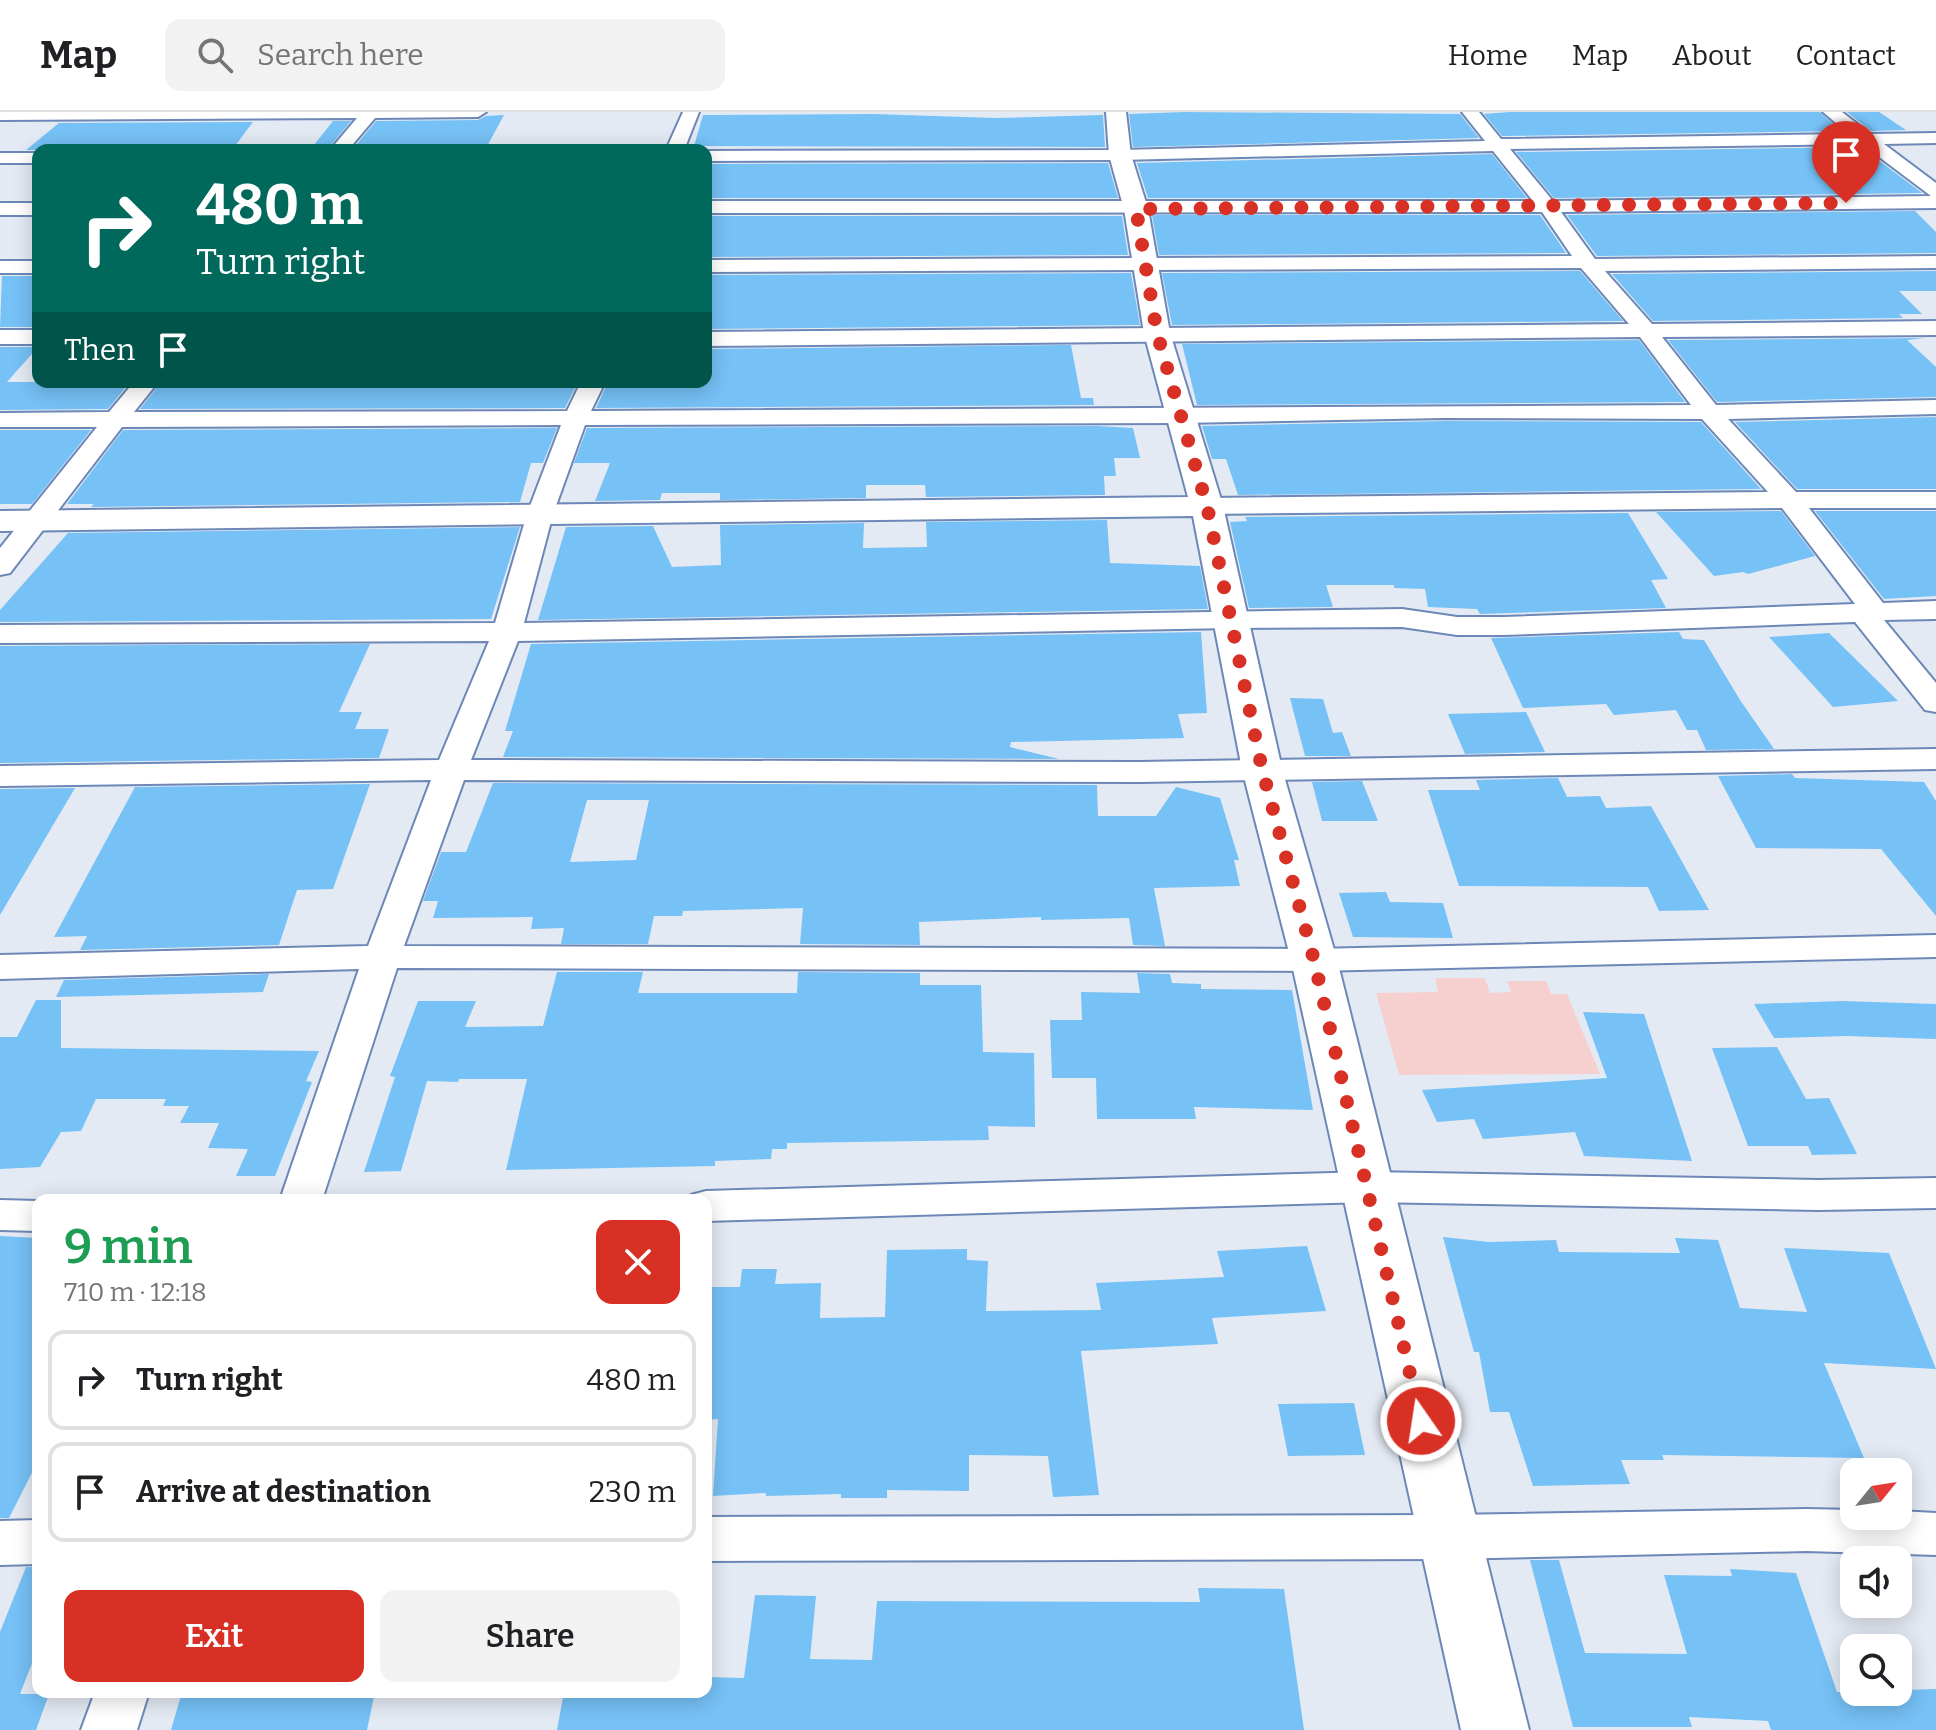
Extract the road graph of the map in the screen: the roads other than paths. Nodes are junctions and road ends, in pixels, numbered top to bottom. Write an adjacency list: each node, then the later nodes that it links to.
1 (371, 112): 2 (street); 7 (street); 10 (street)
2 (478, 112)
3 (691, 112): 11 (street)
4 (1116, 112): 13 (street)
5 (1470, 112): 12 (street)
6 (1831, 112): 9 (street)
7 (0, 115)
8 (1936, 138): 9 (street)
9 (1869, 139): 12 (street); 17 (street)
10 (344, 144)
11 (678, 144)
12 (1497, 145): 13 (street); 19 (street)
13 (1120, 155): 14 (street); 23 (street)
14 (712, 156)
15 (0, 158): 16 (street)
16 (32, 158)
17 (1936, 192)
18 (1936, 202): 19 (street)
19 (1547, 205): 23 (street); 25 (street)
20 (712, 207): 23 (street)
21 (0, 209): 22 (street)
22 (32, 209)
23 (1136, 209): 27 (street)
24 (1936, 262): 25 (street)
25 (1588, 264): 27 (street); 31 (street)
26 (712, 266): 27 (street)
27 (1146, 266): 32 (street)
28 (0, 267): 29 (street)
29 (32, 267)
30 (1936, 328): 31 (street)
31 (1647, 332): 32 (street); 39 (street)
32 (1157, 333): 35 (street); 40 (street)
33 (0, 337): 34 (street)
34 (32, 337)
35 (712, 339)
36 (141, 388): 43 (street)
37 (590, 388): 41 (street)
38 (1936, 407): 39 (street)
39 (1709, 412): 40 (street); 44 (street)
40 (1182, 416): 41 (street); 46 (street)
41 (575, 419): 43 (street); 47 (street)
42 (0, 420): 43 (street)
43 (113, 421): 49 (street)
44 (1789, 500): 45 (street); 46 (street); 52 (street)
45 (1936, 500)
46 (1207, 506): 47 (street); 53 (street)
47 (540, 514): 49 (street); 54 (street)
48 (0, 521): 49 (street)
49 (33, 521): 50 (street)
50 (0, 567)
51 (1936, 610): 52 (street)
52 (1869, 613): 53 (street); 56 (street)
53 (1232, 619): 54 (street); 58 (street)
54 (507, 632): 55 (street); 59 (street)
55 (0, 634)
56 (1936, 703)
57 (1936, 759): 58 (street)
58 (1262, 769): 59 (street); 63 (street)
59 (451, 770): 60 (street); 62 (street)
60 (0, 776)
61 (1936, 946): 63 (street)
62 (382, 957): 63 (street); 64 (street); 67 (street)
63 (1314, 960): 65 (street)
64 (0, 967)
65 (1368, 1187): 66 (street); 68 (street); 72 (street)
66 (1936, 1193)
67 (303, 1194)
68 (712, 1206)
69 (0, 1215): 70 (street)
70 (32, 1216)
71 (1936, 1534): 72 (street)
72 (1448, 1537): 73 (street); 78 (street)
73 (712, 1539)
74 (32, 1542): 75 (street)
75 (0, 1543)
76 (120, 1698): 77 (street)
77 (109, 1730)
78 (1495, 1730)

